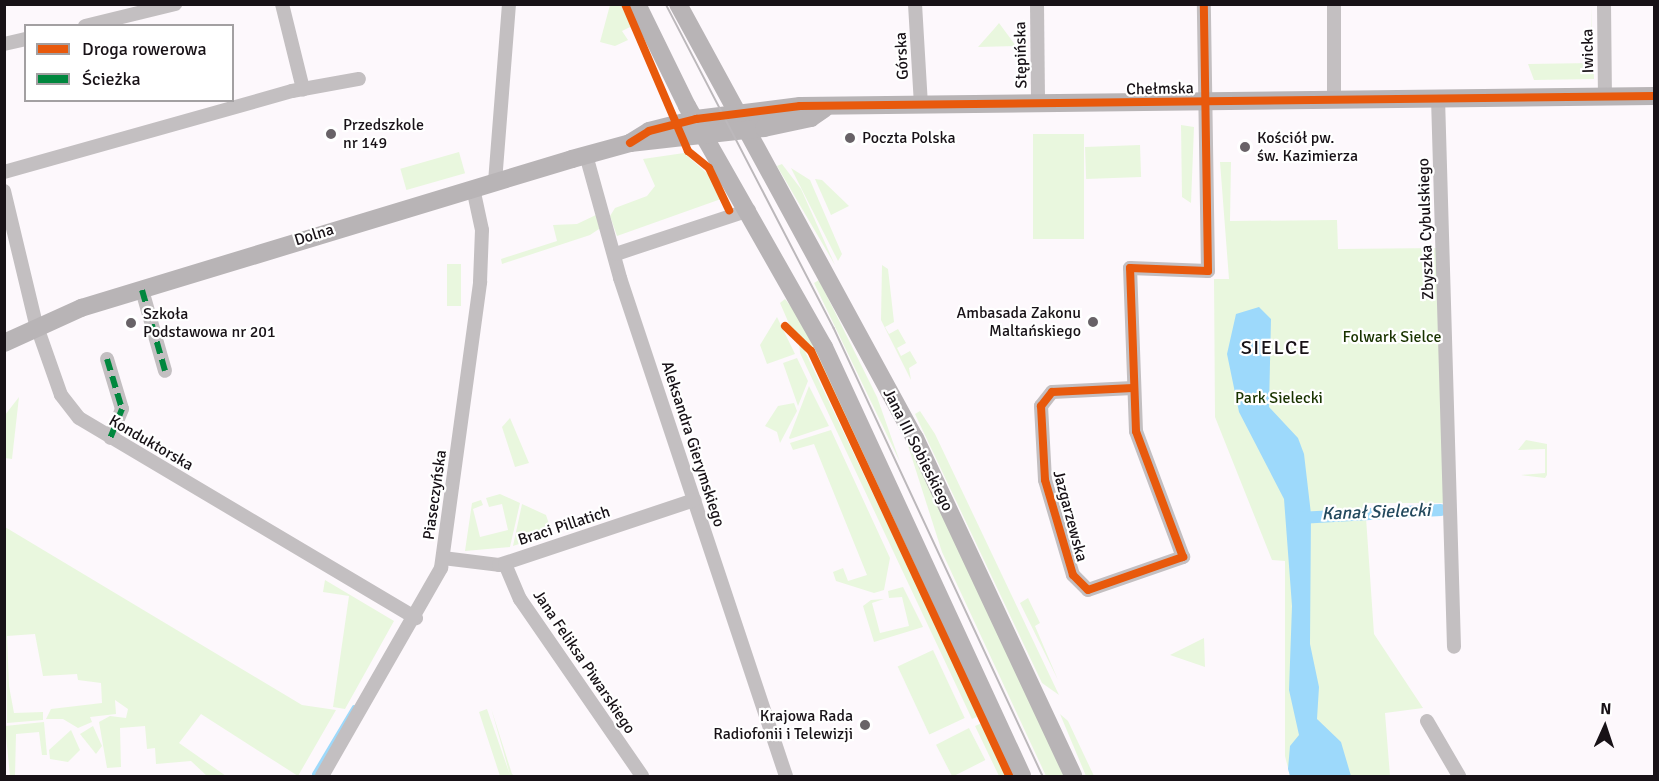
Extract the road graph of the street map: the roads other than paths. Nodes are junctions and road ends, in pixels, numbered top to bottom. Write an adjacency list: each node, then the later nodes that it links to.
1 (175, 4): 11 (street)
2 (282, 4): 15 (street)
3 (509, 4): 31 (street)
4 (637, 4): 25 (street)
5 (678, 4): 24 (street, Jana III Sobieskiego)
6 (915, 4): 22 (street, Górska)
7 (1037, 4): 21 (street, Stępińska)
8 (1204, 4): 20 (street)
9 (1334, 4): 19 (street)
10 (1604, 4): 17 (street, Iwicka)
11 (93, 24)
12 (24, 39): 13 (street)
13 (4, 44)
14 (359, 79): 15 (street)
15 (303, 89): 30 (street)
16 (1654, 96): 17 (street, Chełmska)
17 (1605, 97): 18 (street, Chełmska)
18 (1438, 98): 19 (street, Chełmska); 47 (street, Zbyszka Cybulskiego)
19 (1334, 100): 20 (street, Chełmska)
20 (1206, 102): 21 (street, Chełmska); 41 (street, Jazgarzewska)
21 (1038, 104): 22 (street, Chełmska)
22 (921, 105): 23 (street, Chełmska)
23 (824, 109): 24 (street, Chełmska); 26 (street, Chełmska)
24 (738, 113): 25 (street, Dolna); 26 (street, Jana III Sobieskiego)
25 (696, 119): 27 (street); 28 (street, Dolna)
26 (749, 130): 27 (street, Chełmska); 53 (street, Jana III Sobieskiego)
27 (708, 138): 28 (street, Dolna); 34 (street)
28 (630, 143): 29 (street, Dolna)
29 (586, 155): 31 (street, Dolna); 35 (street, Aleksandra Gierymskiego)
30 (4, 172)
31 (495, 182): 32 (street, Dolna)
32 (473, 188): 36 (street, Dolna); 44 (street, Piaseczyńska)
33 (4, 191): 37 (street, Konduktorska)
34 (749, 210): 35 (street); 52 (street)
35 (616, 254): 43 (street, Aleksandra Gierymskiego)
36 (142, 290): 37 (street, Dolna); 40 (street)
37 (36, 324): 38 (street, Dolna); 42 (street, Konduktorska)
38 (4, 343)
39 (107, 359): 42 (street)
40 (165, 371)
41 (1133, 388): 41 (street, Jazgarzewska)
42 (110, 438): 46 (street, Konduktorska)
43 (694, 500): 45 (street, Braci Pillatich); 51 (street, Aleksandra Gierymskiego)
44 (443, 558): 45 (street, Braci Pillatich); 46 (street, Piaseczyńska)
45 (505, 564): 50 (street, Jana Feliksa Piwarskiego)
46 (416, 618): 49 (street, Piaseczyńska)
47 (1454, 647)
48 (1426, 722): 54 (street)
49 (322, 777)
50 (642, 777)
51 (786, 777)
52 (1022, 777)
53 (1073, 777)
54 (1459, 777)

